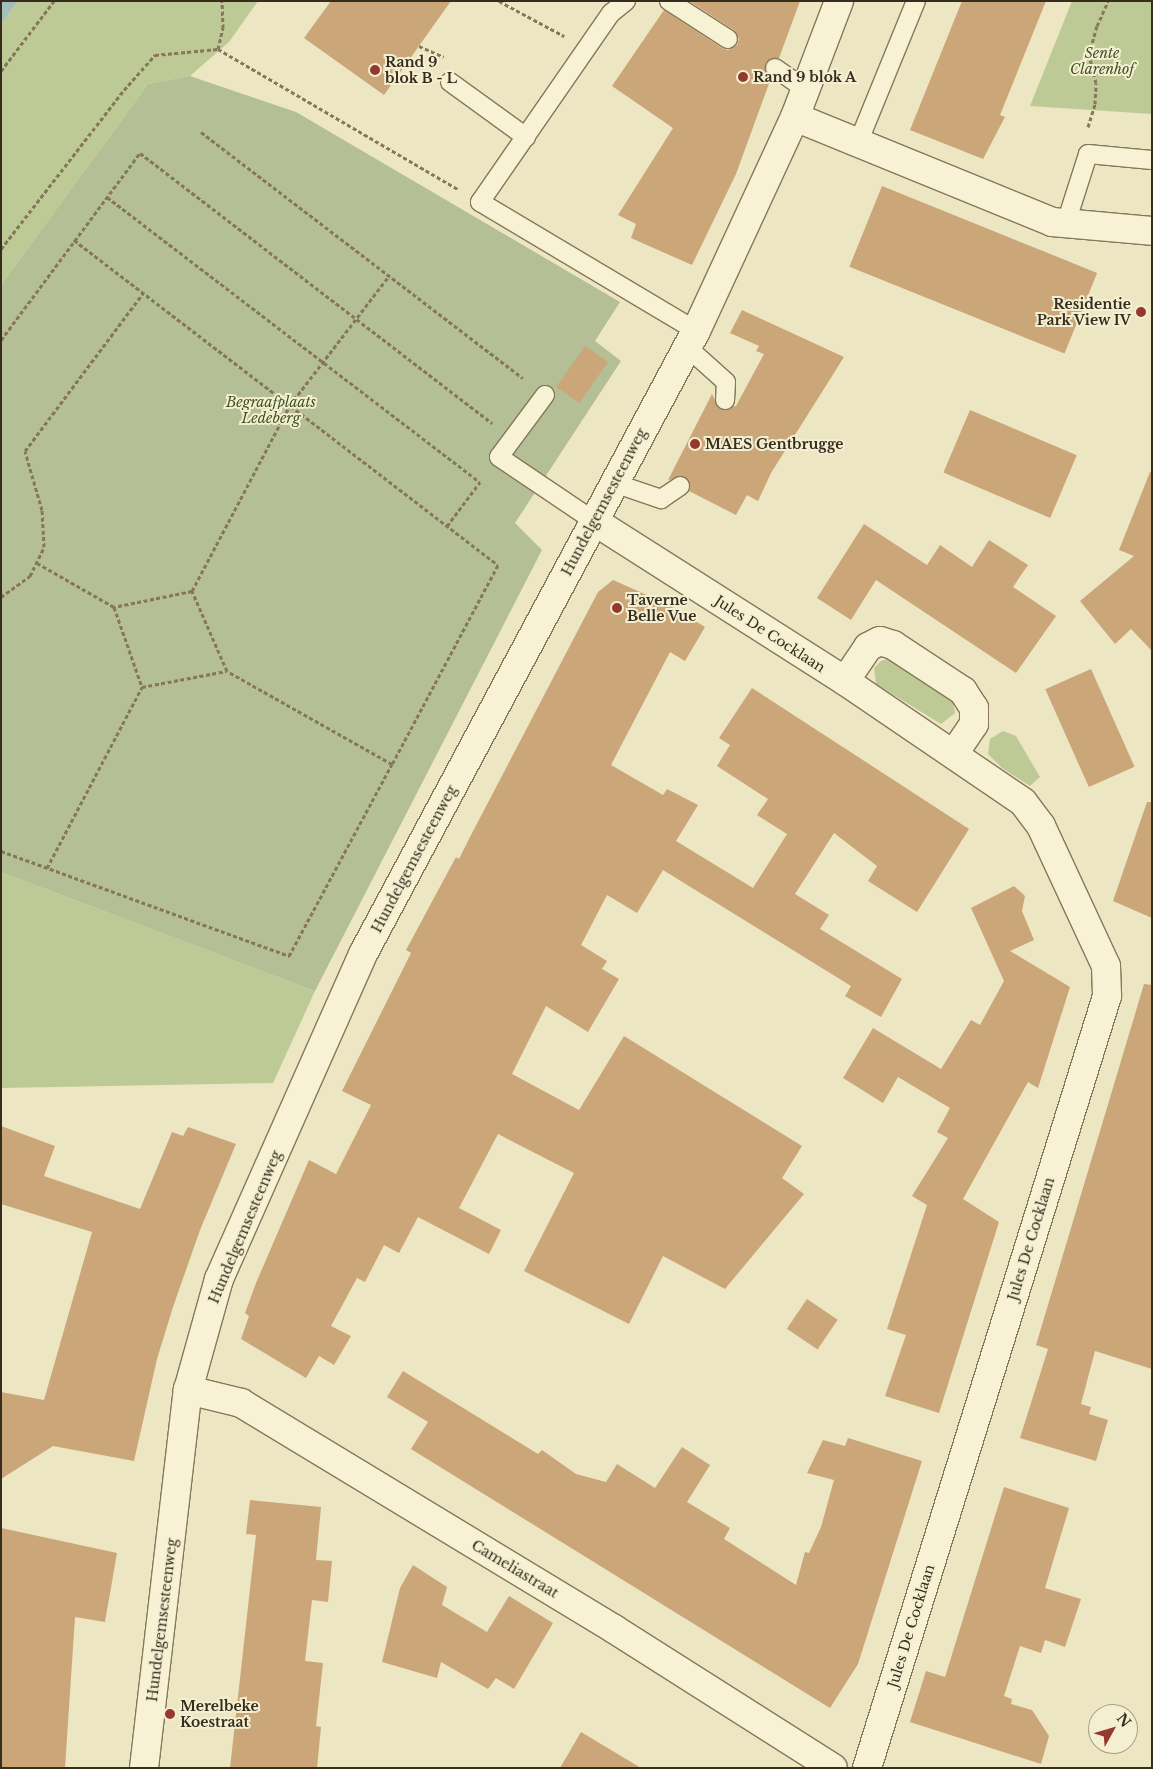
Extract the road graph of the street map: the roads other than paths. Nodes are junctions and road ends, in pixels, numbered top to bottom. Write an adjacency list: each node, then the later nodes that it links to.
1 (626, 1): 10 (lane)
2 (669, 1): 5 (lane)
3 (839, 1): 8 (street, Hundelgemsesteenweg)
4 (916, 1): 11 (lane)
5 (728, 39)
6 (775, 68): 8 (lane)
7 (450, 82): 10 (lane)
8 (806, 90): 9 (street, Hundelgemsesteenweg)
9 (795, 117): 11 (street); 15 (street, Hundelgemsesteenweg)
10 (526, 137): 15 (lane)
11 (858, 142): 13 (street)
12 (1152, 160): 13 (lane)
13 (1066, 223): 14 (street)
14 (1152, 231)
15 (692, 339): 17 (lane); 18 (street, Hundelgemsesteenweg)
16 (545, 395): 20 (lane)
17 (725, 400)
18 (614, 483): 19 (lane); 20 (street, Hundelgemsesteenweg)
19 (680, 486)
20 (594, 521): 21 (street, Jules De Cocklaan); 23 (street, Hundelgemsesteenweg)
21 (845, 681): 22 (street, Jules De Cocklaan); 22 (street)
22 (954, 754): 26 (street, Jules De Cocklaan)
23 (188, 1390): 24 (street, Hundelgemsesteenweg); 25 (street, Cameliastraat)
24 (144, 1768)
25 (833, 1768)
26 (866, 1768)

